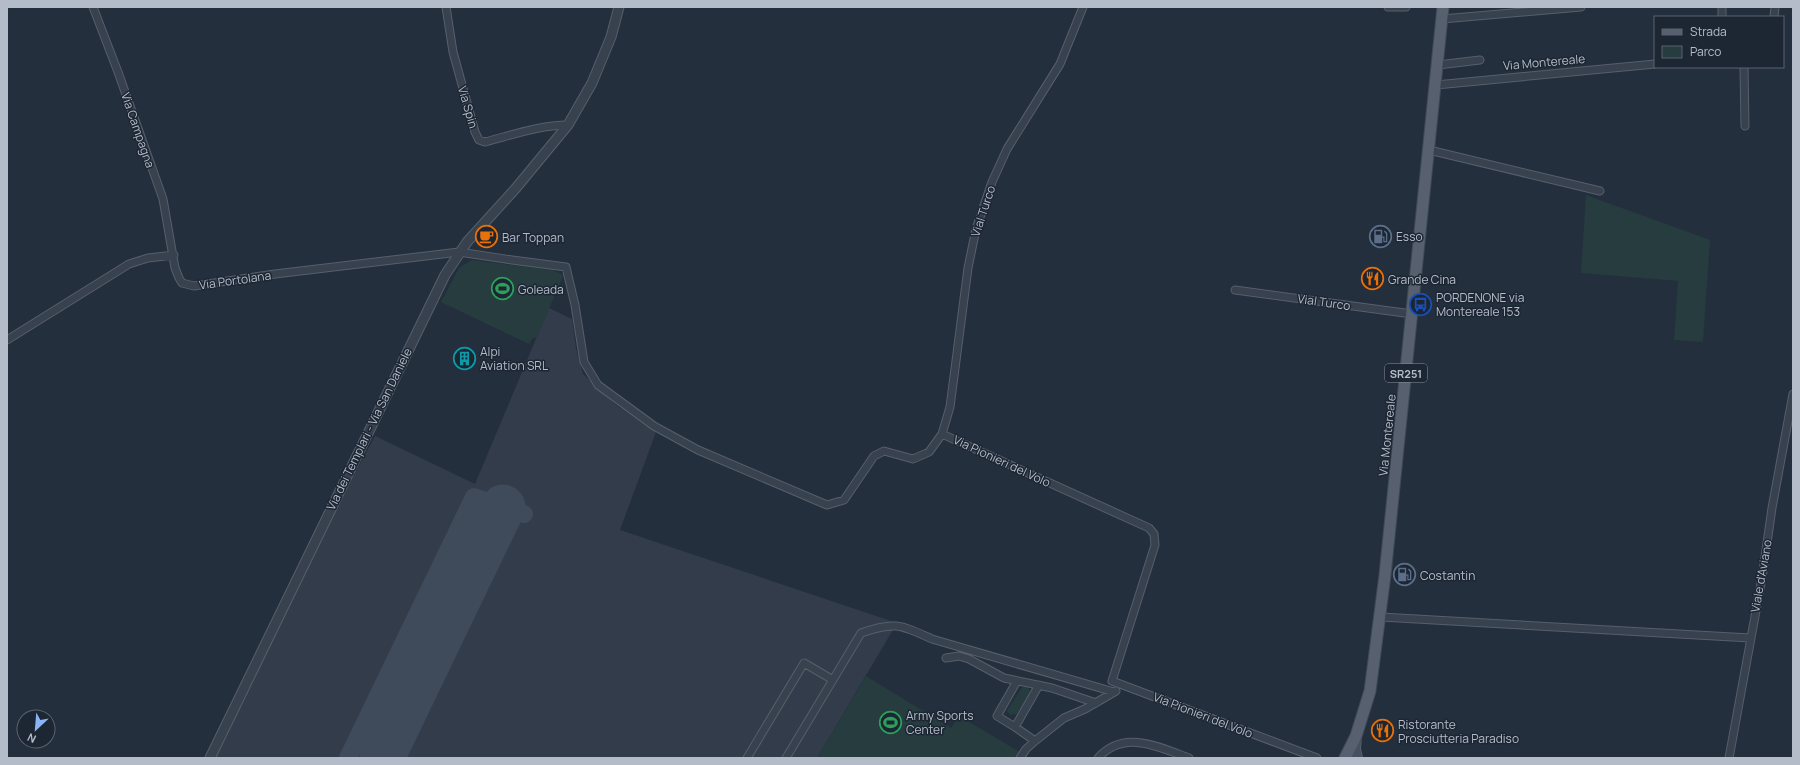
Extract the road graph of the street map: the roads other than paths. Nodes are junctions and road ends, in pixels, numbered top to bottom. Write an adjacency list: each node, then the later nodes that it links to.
1 (93, 7): 20 (street, Via Campagna)
2 (446, 7): 15 (street, Via Spin)
3 (619, 7): 15 (street, Via dei Templari - Via San Daniele)
4 (1082, 7): 25 (street, Vial Turco)
5 (1388, 7): 6 (street)
6 (1406, 7)
7 (1443, 7): 9 (main road, Via Montereale / SR251)
8 (1581, 7): 9 (street)
9 (1442, 19): 12 (main road, Via Montereale / SR251)
10 (1480, 60): 12 (street)
11 (1654, 64): 14 (street, Via Montereale)
12 (1438, 65): 14 (main road, Via Montereale / SR251)
13 (1744, 68): 16 (street)
14 (1436, 85): 17 (main road, Via Montereale / SR251)
15 (568, 125): 19 (street, Via dei Templari - Via San Daniele)
16 (1745, 126)
17 (1429, 150): 18 (street); 22 (main road, Via Montereale / SR251)
18 (1600, 191)
19 (459, 252): 20 (street, Via Portolana); 25 (street, Via Pionieri del Volo); 38 (street, Via dei Templari - Via San Daniele)
20 (174, 255): 23 (street)
21 (1235, 290): 22 (street, Vial Turco)
22 (1412, 314): 26 (main road, Via Montereale / SR251)
23 (7, 340)
24 (1793, 394): 27 (street, Viale d'Aviano)
25 (942, 434): 32 (street, Via Pionieri del Volo)
26 (1381, 617): 27 (street); 36 (main road, Via Montereale / SR251)
27 (1750, 638): 47 (street, Viale d'Aviano)
28 (946, 658): 30 (street)
29 (833, 680): 33 (street); 39 (street); 40 (street)
30 (1017, 682): 31 (street); 35 (street)
31 (1039, 685): 34 (street); 35 (street)
32 (1124, 685): 33 (street); 44 (street, Via Pionieri del Volo)
33 (1114, 692): 34 (street)
34 (1096, 702): 37 (street)
35 (1015, 727): 37 (street)
36 (1356, 736): 45 (main road, Via Montereale / SR251); 46 (main road)
37 (1035, 741): 41 (street)
38 (210, 758)
39 (747, 758)
40 (786, 758)
41 (1020, 758)
42 (1098, 758): 43 (street)
43 (1189, 758)
44 (1317, 758)
45 (1345, 758)
46 (1357, 758)
47 (1729, 758)

